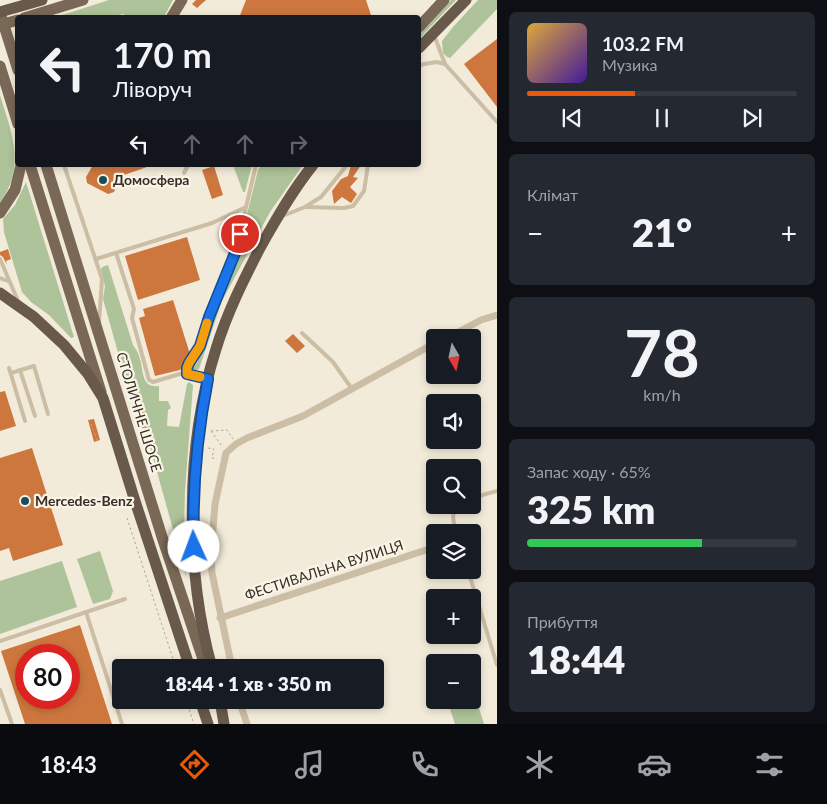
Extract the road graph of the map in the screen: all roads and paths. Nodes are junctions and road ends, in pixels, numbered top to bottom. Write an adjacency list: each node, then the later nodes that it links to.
1 (82, 0): 6 (main road)
2 (182, 0): 9 (main road)
3 (460, 0): 13 (main road)
4 (466, 0): 13 (highway)
5 (441, 2): 12 (main road)
6 (41, 4): 7 (highway); 8 (main road)
7 (0, 13): 15 (main road)
8 (28, 15)
9 (173, 15)
10 (15, 21): 11 (main road, bridge)
11 (0, 25)
12 (421, 25)
13 (436, 30): 14 (highway); 16 (lane)
14 (421, 46)
15 (15, 60)
16 (445, 64): 17 (lane); 20 (lane)
17 (421, 65)
18 (0, 66): 19 (main road)
19 (15, 114)
20 (497, 122)
21 (21, 167): 33 (main road)
22 (31, 167): 52 (main road)
23 (47, 167): 45 (main road, СТОЛИЧНЕ ШОСЕ)
24 (65, 167): 37 (lane)
25 (187, 167): 30 (lane)
26 (255, 167): 32 (lane)
27 (311, 167): 34 (highway)
28 (345, 167): 31 (lane)
29 (368, 167): 31 (lane)
30 (184, 173)
31 (305, 207): 34 (lane)
32 (246, 208): 35 (lane); 48 (lane)
33 (0, 213)
34 (276, 219): 49 (highway)
35 (116, 253): 37 (lane); 50 (lane)
36 (0, 259): 39 (lane)
37 (96, 259): 45 (lane)
38 (0, 278): 39 (lane)
39 (8, 281): 41 (lane)
40 (0, 293): 41 (highway)
41 (21, 308): 52 (highway)
42 (497, 315): 43 (street)
43 (464, 329)
44 (302, 332): 51 (lane)
45 (99, 333): 74 (main road, СТОЛИЧНЕ ШОСЕ)
46 (426, 348): 51 (street)
47 (20, 370): 53 (lane); 54 (lane); 55 (lane)
48 (187, 374): 49 (lane); 50 (lane)
49 (208, 379): 75 (highway)
50 (151, 382): 59 (path)
51 (352, 389): 61 (street)
52 (103, 398): 73 (highway)
53 (48, 414)
54 (35, 416)
55 (25, 420)
56 (91, 424): 58 (path)
57 (231, 436): 61 (path)
58 (98, 442)
59 (150, 447)
60 (208, 448): 62 (path)
61 (226, 453): 70 (street)
62 (212, 458)
63 (497, 491): 64 (lane)
64 (481, 495)
65 (127, 518): 72 (path)
66 (426, 550): 70 (street, ФЕСТИВАЛЬНА ВУЛИЦЯ)
67 (471, 579): 77 (lane)
68 (125, 599): 69 (lane)
69 (86, 612): 71 (lane); 85 (lane)
70 (220, 618): 76 (street)
71 (0, 641)
72 (173, 659)
73 (187, 659)
74 (203, 659)
75 (209, 659)
76 (230, 659)
77 (497, 665)
78 (0, 690): 84 (lane)
79 (189, 709): 86 (path)
80 (203, 709): 87 (highway)
81 (219, 709): 83 (main road)
82 (243, 709): 88 (street)
83 (223, 721)
84 (12, 724)
85 (122, 724)
86 (194, 724)
87 (208, 724)
88 (248, 724)

